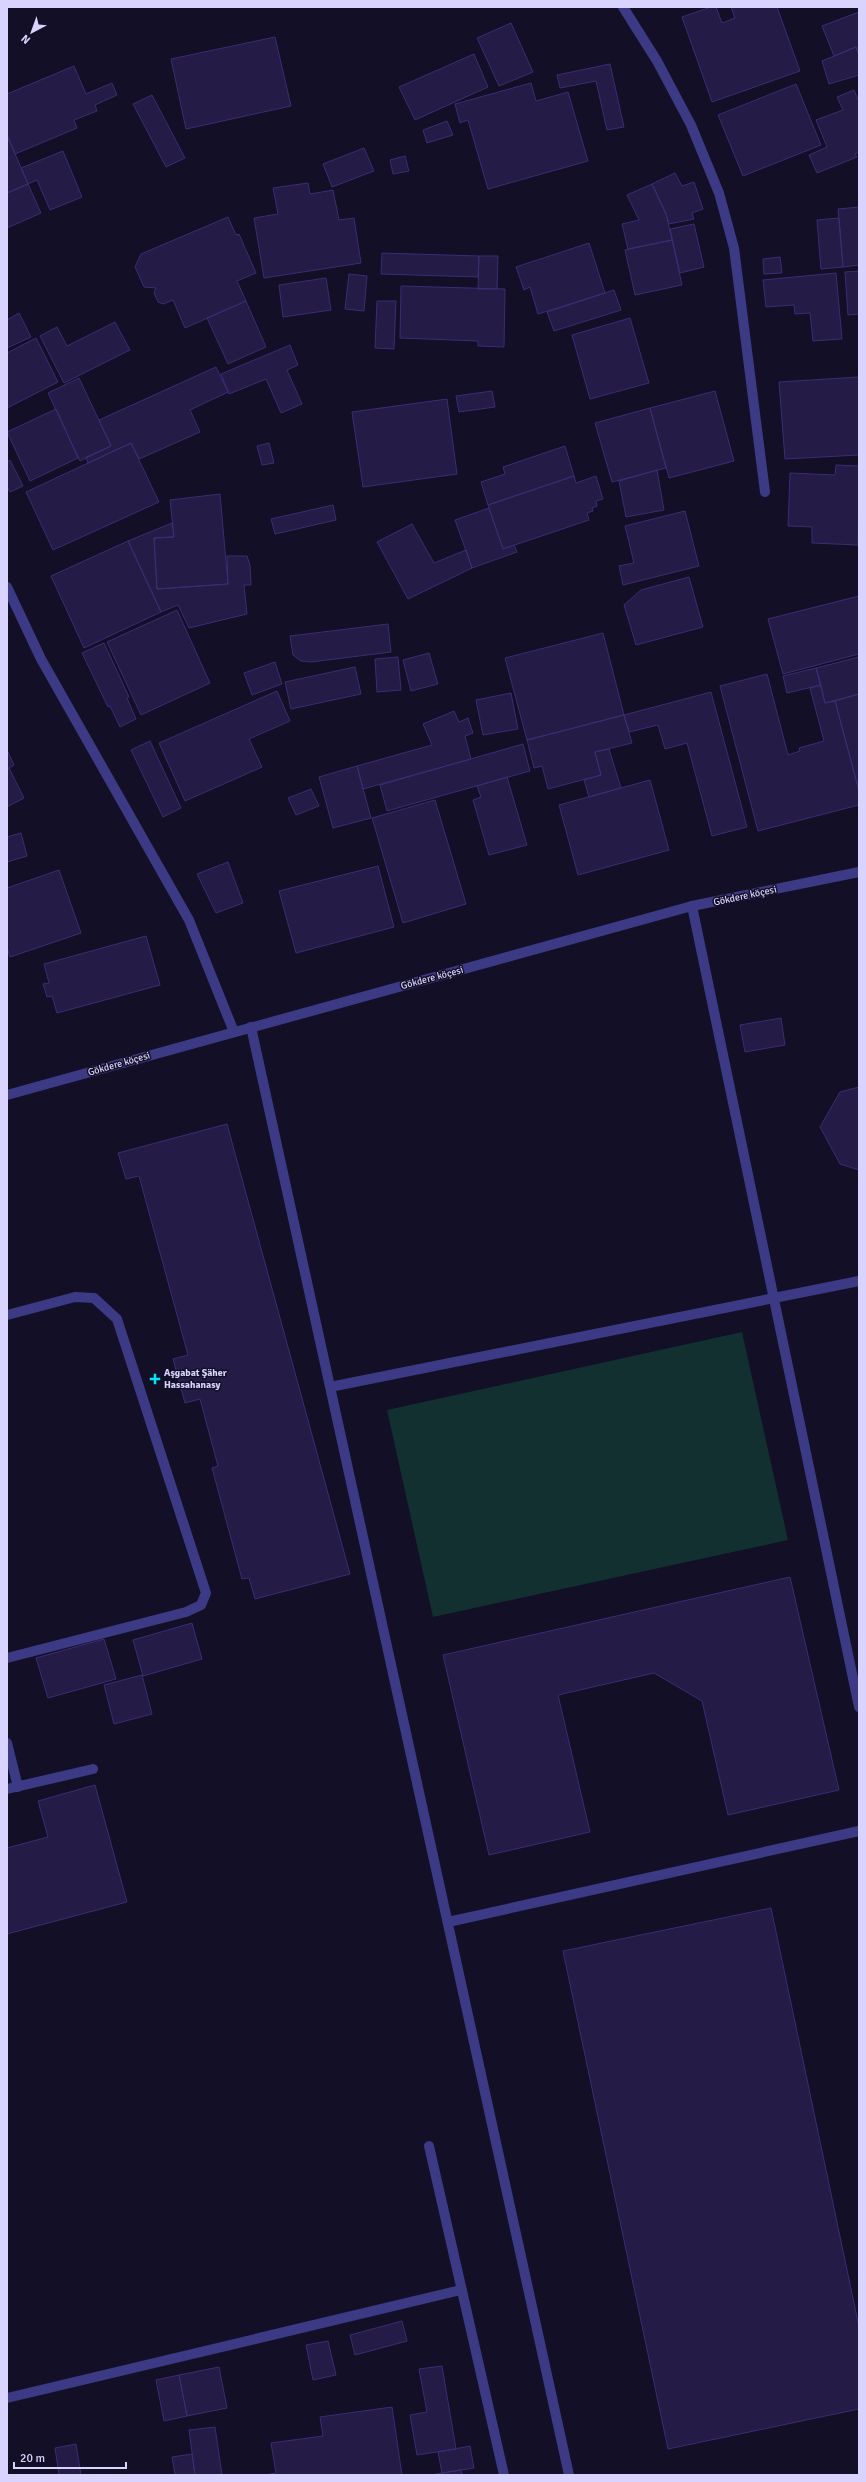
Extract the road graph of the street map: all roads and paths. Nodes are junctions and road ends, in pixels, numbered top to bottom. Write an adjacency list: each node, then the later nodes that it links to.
1 (623, 7): 2 (street)
2 (764, 492)
3 (7, 587): 7 (street)
4 (859, 872): 5 (street, Gökdere köçesi)
5 (692, 906): 6 (street, Gökdere köçesi); 10 (street)
6 (251, 1027): 7 (street, Gökdere köçesi); 12 (street)
7 (234, 1032): 8 (street, Gökdere köçesi)
8 (7, 1095)
9 (859, 1281): 10 (street)
10 (774, 1298): 12 (street); 14 (street)
11 (7, 1315): 13 (street)
12 (330, 1387): 20 (street)
13 (7, 1658)
14 (859, 1707)
15 (7, 1743): 17 (street)
16 (93, 1769): 17 (street)
17 (18, 1788): 18 (street)
18 (7, 1789)
19 (859, 1831): 20 (street)
20 (448, 1922): 25 (street)
21 (429, 2146): 22 (street)
22 (461, 2290): 23 (street); 24 (street)
23 (7, 2398)
24 (504, 2475)
25 (569, 2475)

